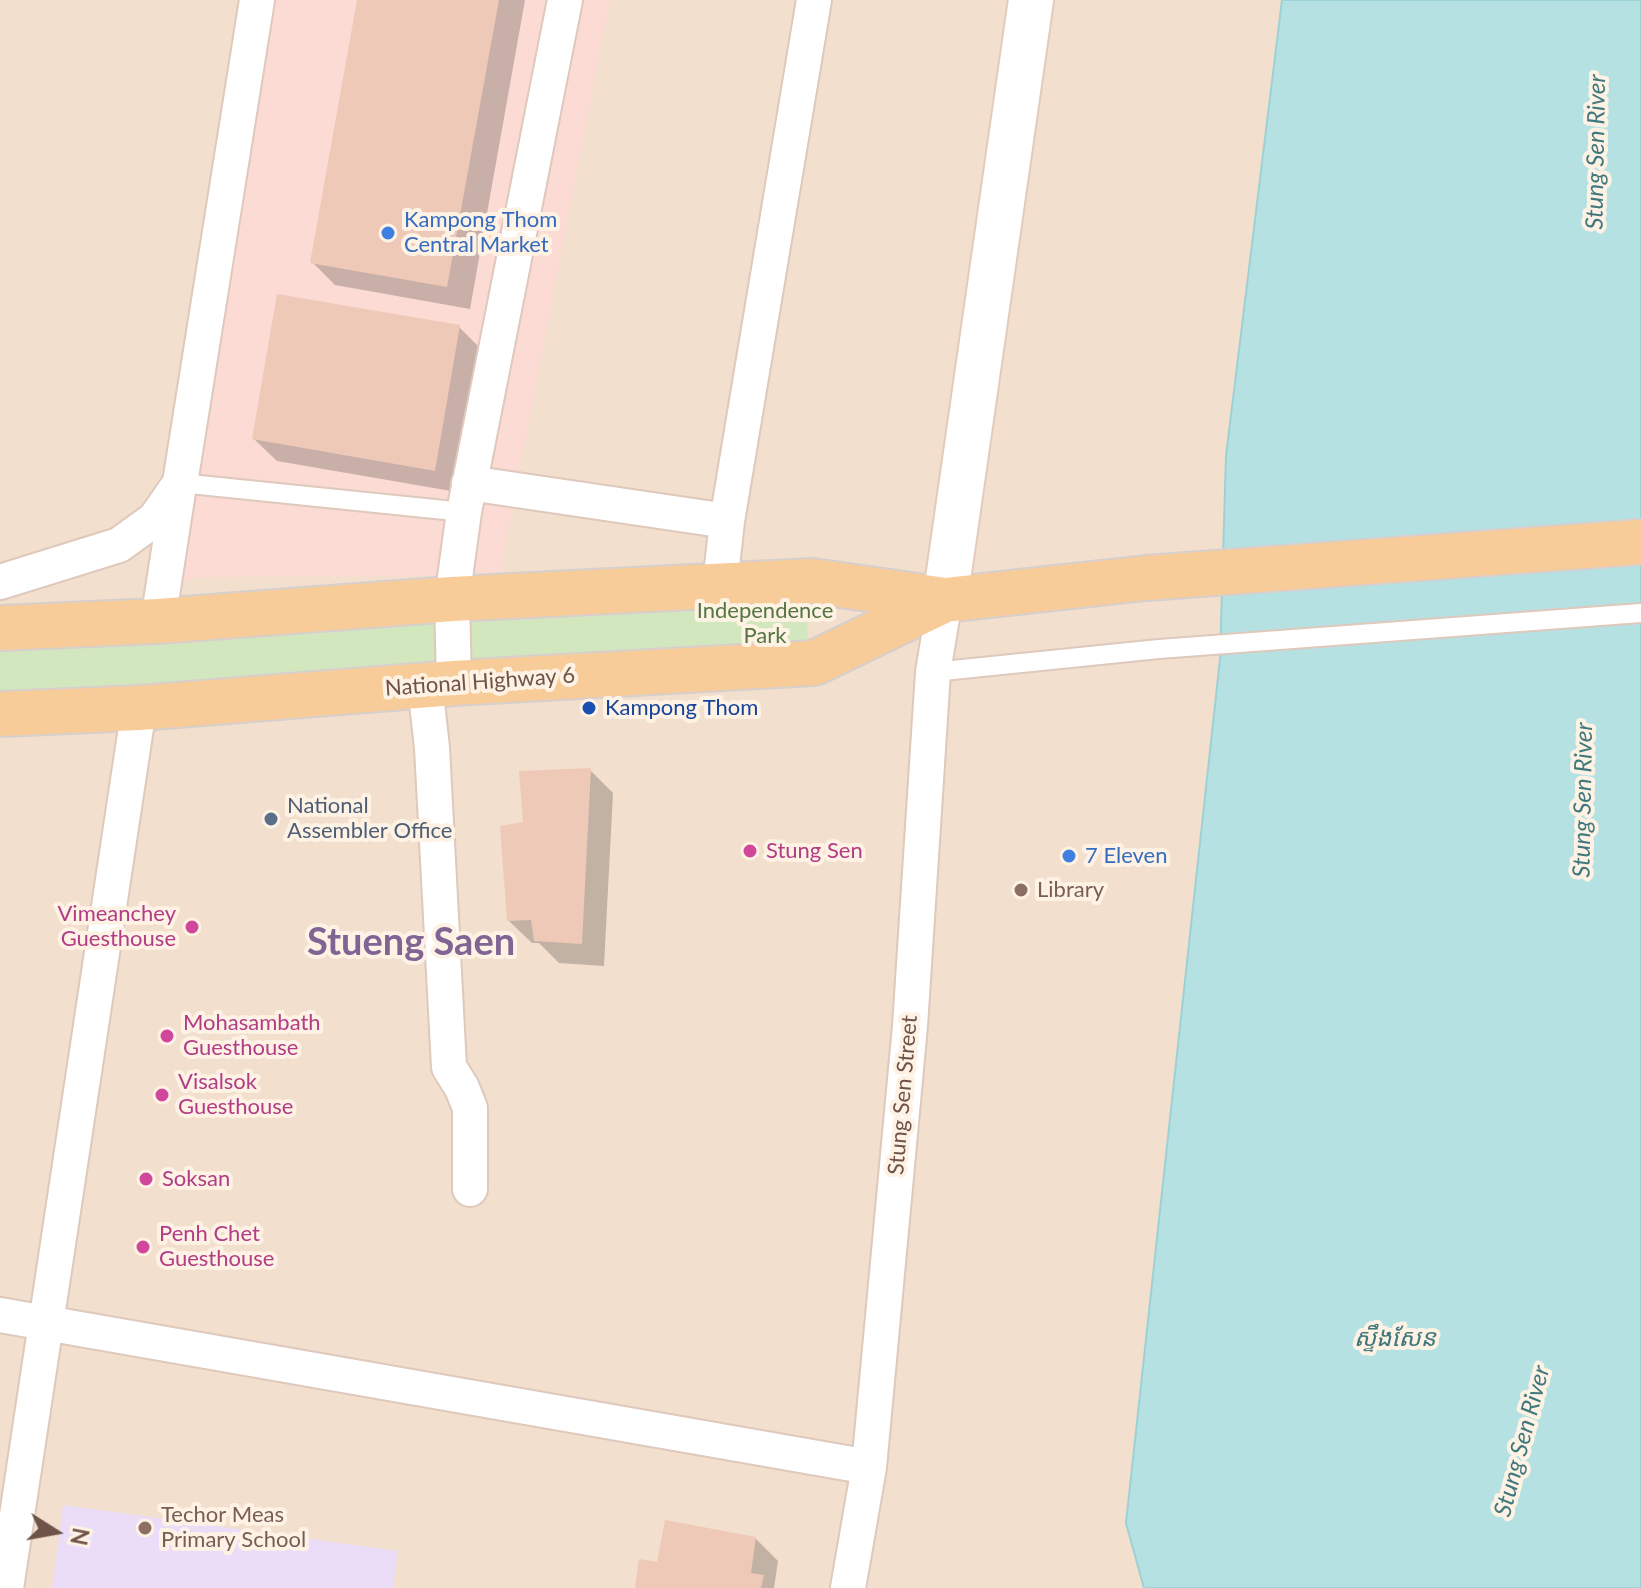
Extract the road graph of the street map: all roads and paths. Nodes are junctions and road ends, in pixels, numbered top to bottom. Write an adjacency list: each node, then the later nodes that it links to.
1 (257, 0): 5 (street)
2 (565, 0): 6 (street)
3 (814, 0): 7 (street)
4 (1031, 0): 12 (street)
5 (180, 483): 6 (lane); 9 (street); 14 (street)
6 (466, 498): 7 (street); 11 (street)
7 (727, 521): 10 (street)
8 (1641, 542): 12 (main road, National Highway 6)
9 (0, 582)
10 (720, 585): 11 (main road, National Highway 6); 12 (main road, National Highway 6)
11 (452, 599): 14 (main road, National Highway 6); 17 (street)
12 (945, 600): 16 (street, Stung Sen Street); 17 (main road, National Highway 6)
13 (1641, 613): 16 (lane)
14 (158, 621): 15 (main road, National Highway 6)
15 (0, 628)
16 (933, 672): 23 (street, Stung Sen Street)
17 (440, 684): 18 (main road, National Highway 6); 20 (street)
18 (139, 708): 19 (main road, National Highway 6); 22 (street)
19 (0, 714)
20 (470, 1189)
21 (0, 1315): 22 (street)
22 (48, 1324): 23 (street); 24 (street)
23 (869, 1467): 25 (street, Stung Sen Street)
24 (6, 1588)
25 (848, 1588)

